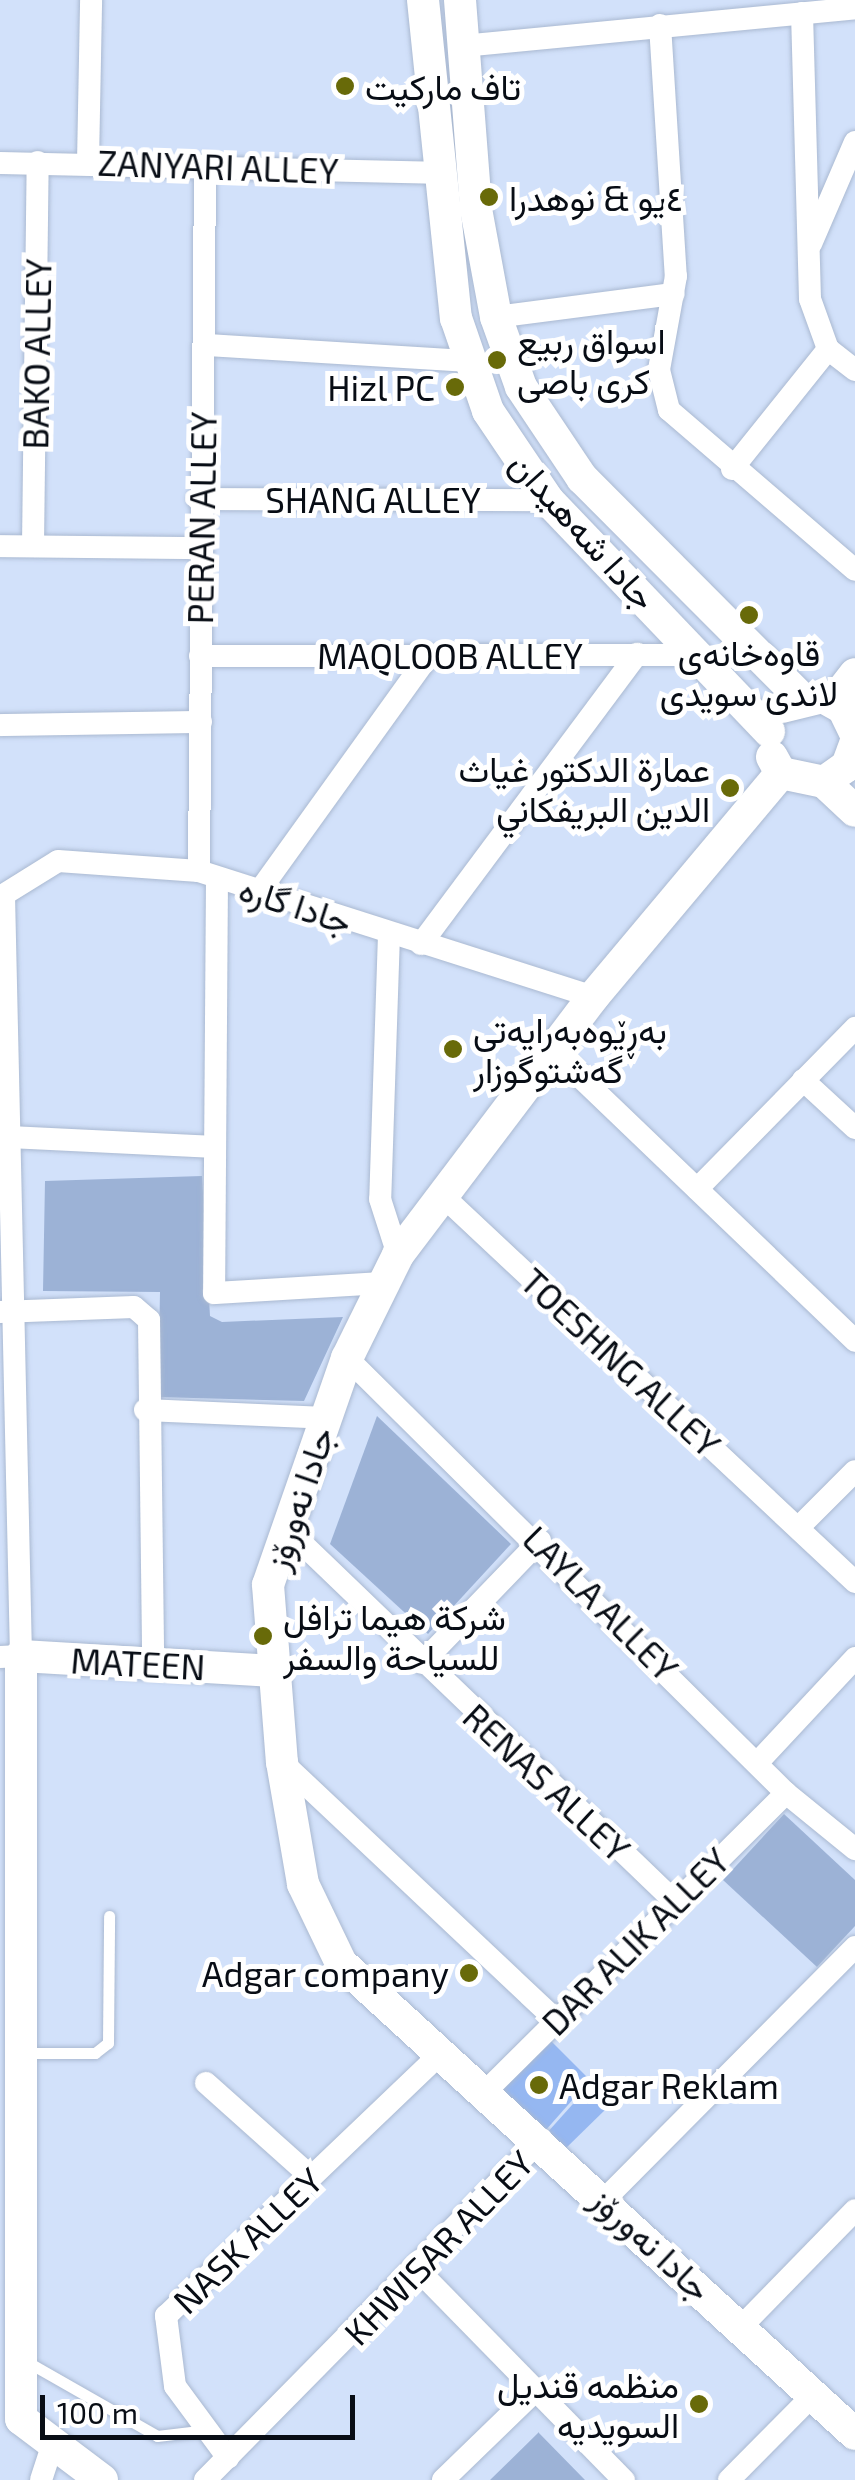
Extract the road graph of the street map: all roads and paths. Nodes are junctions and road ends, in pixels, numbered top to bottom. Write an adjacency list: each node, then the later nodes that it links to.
1 (91, 0): 11 (street)
2 (423, 0): 15 (street, جادا شەهیدان)
3 (459, 1): 8 (street, جادا شەهیدان)
4 (855, 8): 6 (street)
5 (721, 10): 6 (street); 7 (street)
6 (802, 12): 16 (street)
7 (660, 25): 8 (street); 17 (street)
8 (463, 46): 18 (street, جادا شەهیدان)
9 (855, 142): 14 (street)
10 (38, 162): 11 (street, ZANYARI ALLEY); 12 (street, ZANYARI ALLEY); 27 (street, BAKO ALLEY)
11 (88, 162): 13 (street, ZANYARI ALLEY)
12 (0, 163)
13 (206, 165): 15 (street, ZANYARI ALLEY); 19 (street, PERAN ALLEY)
14 (851, 171): 16 (street)
15 (436, 173): 21 (street, جادا شەهیدان)
16 (810, 246): 20 (street)
17 (674, 294): 18 (street); 23 (street)
18 (496, 317): 35 (street, جادا شەهیدان)
19 (206, 345): 21 (street); 24 (street, PERAN ALLEY)
20 (828, 349): 22 (street); 23 (street)
21 (467, 361): 25 (street, جادا شەهیدان)
22 (855, 370)
23 (732, 469): 29 (street)
24 (198, 499): 25 (street, SHANG ALLEY); 28 (street, PERAN ALLEY)
25 (548, 500): 33 (street, جادا شەهیدان)
26 (0, 546): 27 (street)
27 (33, 546): 28 (street)
28 (197, 548): 32 (street, PERAN ALLEY)
29 (855, 570)
30 (637, 654): 31 (street, MAQLOOB ALLEY); 33 (street, MAQLOOB ALLEY); 49 (street)
31 (429, 655): 32 (street, MAQLOOB ALLEY); 46 (street)
32 (200, 656): 37 (street, PERAN ALLEY)
33 (700, 656): 39 (street, جادا شەهیدان)
34 (855, 674): 36 (street)
35 (800, 697): 36 (street); 39 (street)
36 (834, 702): 40 (street)
37 (202, 722): 38 (street); 45 (street, PERAN ALLEY)
38 (0, 724)
39 (769, 731): 42 (street)
40 (855, 733)
41 (855, 744): 43 (street)
42 (781, 774): 43 (street); 50 (street, جادا نەورۆز)
43 (824, 782): 44 (street)
44 (855, 810)
45 (208, 874): 46 (street, جادا گارە); 47 (street, جادا گارە); 56 (street, PERAN ALLEY)
46 (258, 893): 48 (street, جادا گارە)
47 (2, 896): 55 (street)
48 (389, 934): 49 (street, جادا گارە); 59 (street)
49 (421, 944): 50 (street, جادا گارە)
50 (594, 997): 52 (street, جادا نەورۆز)
51 (855, 1028): 53 (street)
52 (553, 1050): 57 (street); 58 (street, جادا نەورۆز)
53 (802, 1080): 54 (street); 57 (street)
54 (855, 1128)
55 (10, 1137): 56 (street); 60 (street)
56 (215, 1147): 59 (street, PERAN ALLEY)
57 (697, 1188): 61 (street)
58 (443, 1196): 59 (street, جادا نەورۆز); 67 (street, TOESHNG ALLEY)
59 (391, 1269): 62 (street, جادا نەورۆز)
60 (6, 1312): 63 (street); 70 (street)
61 (855, 1341)
62 (346, 1358): 64 (street, جادا نەورۆز); 68 (street, LAYLA ALLEY)
63 (145, 1410): 64 (street); 73 (street)
64 (326, 1418): 66 (street, جادا نەورۆز)
65 (855, 1472): 67 (street)
66 (285, 1528): 72 (street, RENAS ALLEY); 74 (street, جادا نەورۆز)
67 (800, 1528): 69 (street, TOESHNG ALLEY)
68 (540, 1541): 72 (street); 75 (street, LAYLA ALLEY)
69 (855, 1582)
70 (11, 1656): 73 (street, MATEEN); 84 (street)
71 (855, 1658): 75 (street)
72 (422, 1663): 79 (street, RENAS ALLEY)
73 (153, 1665): 74 (street, MATEEN)
74 (275, 1671): 76 (street, جادا نەورۆز)
75 (759, 1761): 77 (street, LAYLA ALLEY)
76 (282, 1762): 82 (street); 83 (street, جادا نەورۆز)
77 (786, 1792): 78 (street, LAYLA ALLEY); 79 (street, DAR ALIK ALLEY)
78 (855, 1850)
79 (672, 1900): 82 (street, DAR ALIK ALLEY)
80 (108, 1916): 84 (lane)
81 (855, 1946): 90 (street)
82 (556, 2020): 86 (street, DAR ALIK ALLEY)
83 (442, 2052): 86 (street, جادا نەورۆز); 89 (street, NASK ALLEY)
84 (21, 2053): 88 (street)
85 (206, 2082): 89 (street)
86 (486, 2091): 87 (street, جادا نەورۆز)
87 (541, 2140): 90 (street, جادا نەورۆز); 92 (street, KHWISAR ALLEY)
88 (10, 2160): 93 (street)
89 (312, 2177): 99 (street, NASK ALLEY)
90 (605, 2198): 94 (street, جادا نەورۆز)
91 (855, 2210): 94 (street)
92 (419, 2270): 96 (street); 102 (street, KHWISAR ALLEY)
93 (10, 2325): 95 (street)
94 (741, 2326): 97 (street, جادا نەورۆز)
95 (20, 2360): 98 (street); 99 (lane)
96 (536, 2390): 103 (street); 107 (street)
97 (813, 2395): 100 (street, جادا نەورۆز); 108 (street)
98 (10, 2418): 101 (street)
99 (208, 2430): 102 (street, NASK ALLEY)
100 (855, 2434)
101 (53, 2443): 104 (street); 105 (street)
102 (228, 2458): 106 (street, KHWISAR ALLEY)
103 (446, 2479)
104 (40, 2480)
105 (102, 2480)
106 (205, 2480)
107 (624, 2480)
108 (729, 2480)

